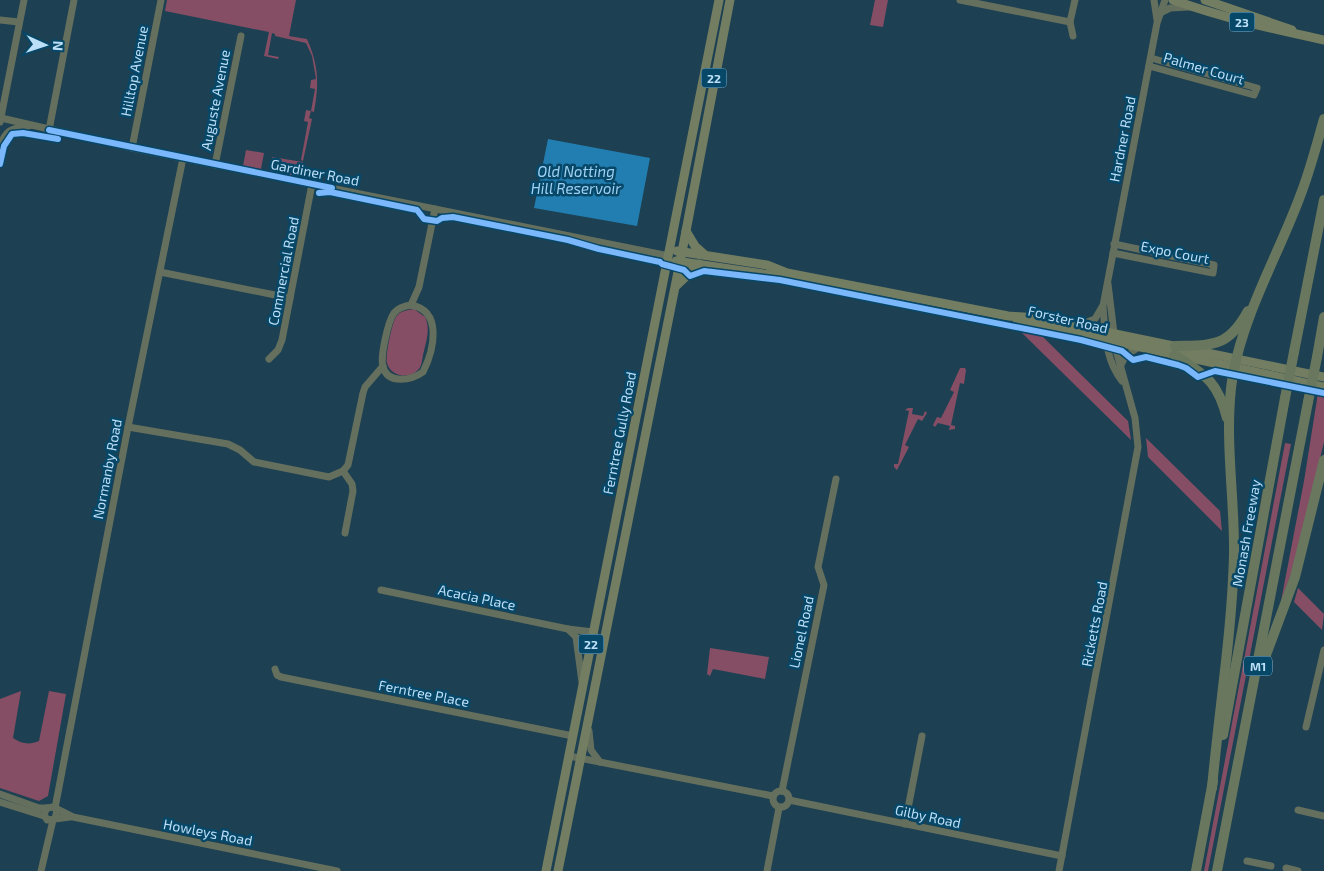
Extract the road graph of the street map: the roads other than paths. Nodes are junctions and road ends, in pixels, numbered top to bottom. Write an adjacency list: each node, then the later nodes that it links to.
1 (24, 0): 17 (street)
2 (74, 0): 30 (street)
3 (161, 0): 32 (street, Hilltop Avenue)
4 (960, 0): 15 (street)
5 (1075, 0): 15 (street)
6 (1154, 0): 16 (street)
7 (1165, 0): 13 (street, Hardner Road)
8 (1173, 0): 12 (main road, 23)
9 (1205, 0): 20 (main road, 23)
10 (718, 3): 11 (main road); 33 (main road, Ferntree Gully Road / 22)
11 (729, 4): 34 (main road, Ferntree Gully Road / 22)
12 (1192, 7): 13 (street); 20 (main road, 23)
13 (1162, 12): 16 (street, Hardner Road)
14 (0, 20): 17 (street)
15 (1070, 22): 18 (street)
16 (1157, 23): 22 (street, Hardner Road)
17 (19, 24): 26 (street)
18 (1073, 36)
19 (230, 37): 36 (street, Auguste Avenue)
20 (1313, 38): 21 (main road, 23)
21 (1324, 40)
22 (1151, 58): 23 (street, Hardner Road); 24 (street, Palmer Court)
23 (1149, 66): 25 (street, Palmer Court); 41 (street, Hardner Road)
24 (1215, 75): 25 (street); 25 (street, Palmer Court)
25 (1212, 83)
26 (2, 103): 28 (street)
27 (1324, 119): 52 (highway)
28 (0, 121): 29 (street, Gardiner Road)
29 (30, 126): 30 (street, Gardiner Road); 31 (street, Gardiner Road)
30 (49, 130): 32 (street, Gardiner Road)
31 (0, 146)
32 (132, 148): 35 (street, Gardiner Road)
33 (689, 155): 34 (main road); 44 (main road, Ferntree Gully Road / 22)
34 (699, 156): 40 (main road, Ferntree Gully Road / 22)
35 (183, 158): 36 (street, Gardiner Road); 49 (street, Normanby Road)
36 (215, 164): 37 (street, Gardiner Road)
37 (312, 184): 39 (street, Gardiner Road); 55 (street, Commercial Road)
38 (1324, 200): 99 (highway, Monash Freeway / M1, bridge)
39 (435, 209): 44 (street, Gardiner Road); 53 (street)
40 (686, 231): 42 (main road, Ferntree Gully Road / 22); 45 (main road)
41 (1114, 244): 43 (street, Hardner Road); 46 (street, Expo Court)
42 (682, 252): 44 (main road, Forster Road); 45 (main road, Forster Road); 47 (main road, Ferntree Gully Road / 22)
43 (1113, 252): 46 (street, Expo Court); 51 (street, Hardner Road)
44 (667, 254): 47 (main road, Forster Road); 77 (main road, Ferntree Gully Road / 22)
45 (706, 255): 50 (main road, Forster Road)
46 (1168, 260): 46 (street, Expo Court)
47 (680, 262): 48 (main road, Forster Road); 54 (main road, Ferntree Gully Road / 22)
48 (699, 264): 50 (main road, Forster Road); 54 (main road)
49 (160, 272): 55 (street); 75 (street, Normanby Road)
50 (787, 273): 59 (main road, Forster Road)
51 (1108, 284): 58 (street, Hardner Road); 62 (street, Hardner Road)
52 (1262, 286): 64 (highway); 65 (highway)
53 (419, 287): 56 (street); 57 (street)
54 (674, 288): 78 (main road, Ferntree Gully Road / 22)
55 (290, 298): 66 (street, Commercial Road)
56 (411, 305): 57 (street); 67 (street)
57 (420, 306): 70 (street)
58 (1103, 306): 61 (street); 62 (street, Hardner Road)
59 (1008, 316): 61 (main road, Forster Road); 62 (main road, Forster Road)
60 (1324, 318): 89 (highway, M1, bridge)
61 (1076, 326): 62 (main road, Forster Road)
62 (1109, 337): 63 (main road, Forster Road); 64 (main road, Forster Road); 68 (street, Ricketts Road); 73 (street, Ricketts Road)
63 (1139, 348): 64 (main road, Forster Road); 68 (street)
64 (1174, 350): 65 (main road, Forster Road); 69 (main road, Forster Road); 76 (highway)
65 (1237, 358): 69 (highway); 71 (main road, Forster Road)
66 (269, 359)
67 (383, 366): 70 (street); 72 (street)
68 (1120, 367): 73 (street, Ricketts Road)
69 (1235, 369): 74 (main road, Forster Road); 76 (highway)
70 (390, 376): 72 (street)
71 (1324, 377)
72 (372, 380): 80 (street)
73 (1124, 383): 114 (street, Ricketts Road)
74 (1324, 387)
75 (128, 427): 80 (street); 105 (street, Normanby Road)
76 (1230, 431): 99 (highway)
77 (628, 458): 78 (main road); 85 (main road, Ferntree Gully Road / 22)
78 (640, 460): 92 (main road, Ferntree Gully Road / 22)
79 (1324, 460): 89 (highway)
80 (343, 471): 82 (street)
81 (836, 480): 100 (street, Lionel Road)
82 (345, 533)
83 (381, 590): 84 (street, Acacia Place)
84 (568, 629): 85 (street, Acacia Place); 88 (street)
85 (593, 632): 88 (main road, Ferntree Gully Road / 22)
86 (1324, 650): 90 (street)
87 (274, 669): 94 (street, Ferntree Place)
88 (582, 689): 94 (main road, Ferntree Gully Road / 22)
89 (1254, 689): 125 (highway, M1)
90 (1314, 691): 91 (street); 93 (street)
91 (1324, 693)
92 (589, 713): 97 (main road, Ferntree Gully Road / 22); 98 (street)
93 (1306, 727)
94 (573, 736): 96 (main road, Ferntree Gully Road / 22)
95 (922, 736): 112 (street)
96 (569, 756): 97 (street); 120 (main road, Ferntree Gully Road / 22)
97 (580, 758): 98 (street); 121 (main road, Ferntree Gully Road / 22)
98 (600, 762): 102 (street)
99 (1212, 788): 124 (highway, Monash Freeway / M1)
100 (782, 791): 102 (street); 103 (street)
101 (0, 794): 105 (street, Howleys Road)
102 (773, 796): 106 (street)
103 (789, 800): 106 (street); 112 (street, Gilby Road)
104 (0, 802): 108 (street)
105 (51, 808): 108 (street, Normanby Road); 110 (street, Howleys Road); 111 (street)
106 (779, 808): 122 (street)
107 (1297, 810): 109 (street)
108 (44, 816): 111 (street); 113 (street)
109 (1324, 816)
110 (73, 817): 111 (street, Howleys Road); 119 (street, Howleys Road)
111 (54, 820): 113 (street)
112 (905, 824): 114 (street, Gilby Road)
113 (48, 837): 118 (street)
114 (1062, 856): 123 (street, Ricketts Road)
115 (1247, 862): 116 (street)
116 (1271, 866)
117 (1286, 867): 126 (street)
118 (41, 871)
119 (337, 871)
120 (546, 871)
121 (558, 871)
122 (766, 871)
123 (1060, 871)
124 (1196, 871)
125 (1218, 871)
126 (1298, 871)

